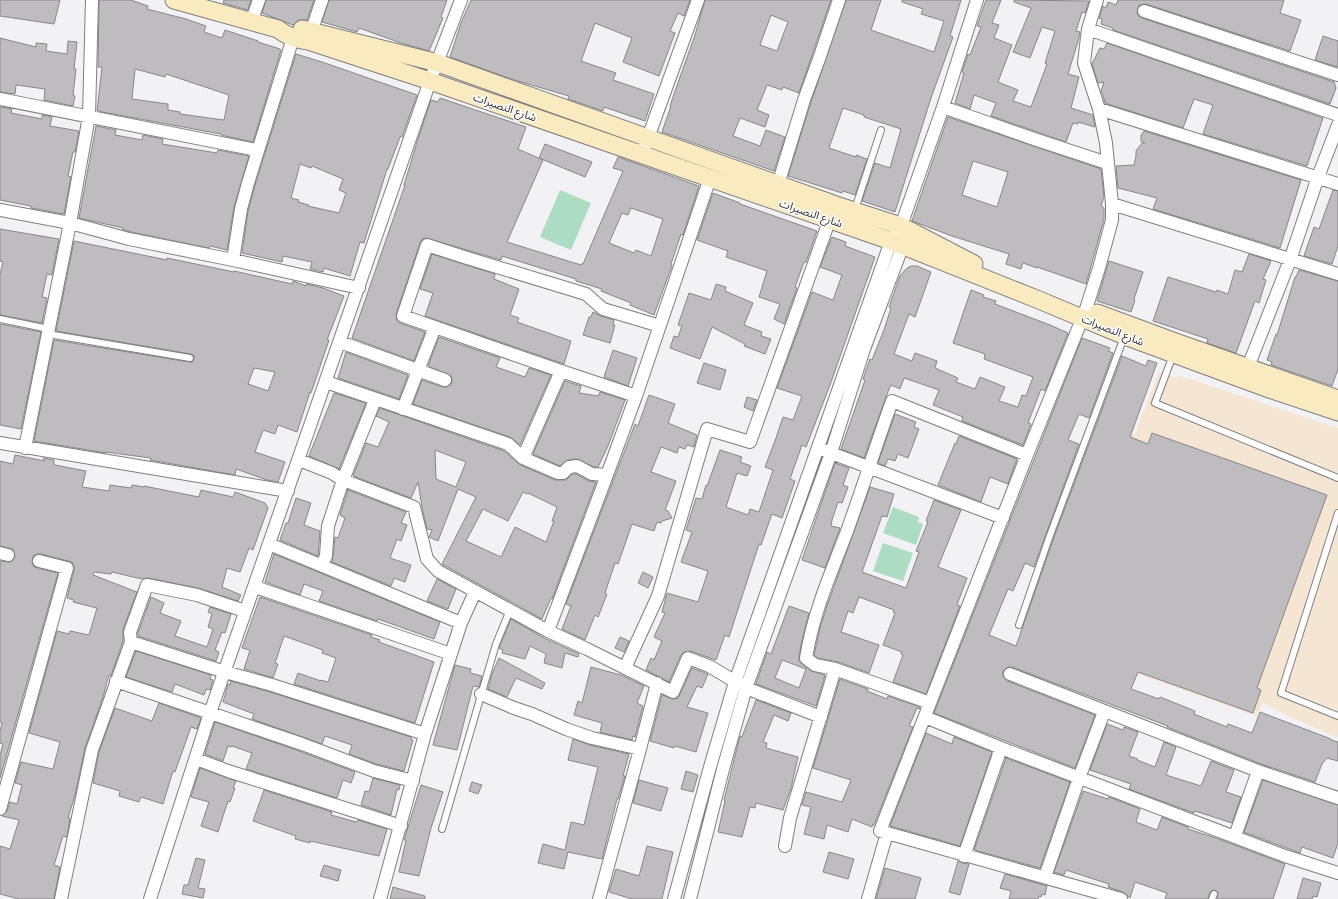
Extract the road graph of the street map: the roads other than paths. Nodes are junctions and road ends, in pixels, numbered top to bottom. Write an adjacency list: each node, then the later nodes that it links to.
1 (92, 0): 21 (street)
2 (174, 0): 11 (main road, شارع النصيرات)
3 (259, 0): 11 (street)
4 (322, 0): 13 (street)
5 (461, 0): 14 (street)
6 (698, 0): 24 (street)
7 (839, 0): 30 (street)
8 (977, 0): 18 (street)
9 (1097, 0): 12 (street)
10 (1144, 11): 15 (street)
11 (251, 22): 13 (main road, شارع النصيرات)
12 (1088, 29): 19 (street); 20 (street)
13 (304, 37): 14 (main road, شارع النصيرات); 16 (main road, شارع النصيرات); 25 (street)
14 (438, 63): 16 (street); 24 (main road, شارع النصيرات)
15 (1338, 75)
16 (430, 81): 26 (main road, شارع النصيرات); 43 (street)
17 (0, 99): 21 (street)
18 (943, 107): 27 (street); 38 (street)
19 (1099, 109): 27 (street); 28 (street)
20 (1338, 115)
21 (89, 116): 25 (street); 37 (street)
22 (1338, 125): 28 (street)
23 (881, 130): 35 (lane)
24 (648, 138): 26 (street); 30 (main road, شارع النصيرات)
25 (257, 150): 40 (street)
26 (641, 154): 29 (main road, شارع النصيرات)
27 (1107, 163): 33 (street)
28 (1318, 177): 31 (street); 41 (street)
29 (710, 178): 32 (main road, شارع النصيرات); 46 (street)
30 (779, 184): 32 (street); 36 (main road, شارع النصيرات)
31 (1338, 184)
32 (773, 200): 36 (main road, شارع النصيرات)
33 (1112, 204): 41 (street); 44 (street)
34 (0, 210): 37 (street)
35 (854, 211): 36 (main road, شارع النصيرات); 38 (main road, شارع النصيرات)
36 (832, 212): 39 (main road, شارع النصيرات); 89 (street)
37 (70, 223): 40 (street); 49 (street)
38 (901, 226): 39 (street); 44 (main road, شارع النصيرات)
39 (897, 243): 44 (main road, شارع النصيرات); 65 (street); 66 (street)
40 (232, 260): 43 (street)
41 (1290, 260): 42 (street); 53 (street)
42 (1338, 274)
43 (358, 288): 50 (street)
44 (1085, 313): 48 (main road, شارع النصيرات); 67 (street)
45 (0, 319): 49 (lane)
46 (660, 326): 47 (street); 58 (street)
47 (435, 327): 54 (street); 55 (street)
48 (1127, 330): 51 (main road, شارع النصيرات); 85 (lane)
49 (49, 332): 52 (lane); 64 (street)
50 (340, 342): 54 (street); 57 (street)
51 (1176, 348): 53 (main road, شارع النصيرات); 62 (main road, شارع النصيرات); 72 (lane)
52 (190, 358)
53 (1248, 367): 59 (main road, شارع النصيرات)
54 (419, 370): 56 (street); 61 (street)
55 (561, 371): 58 (street); 68 (street)
56 (445, 380)
57 (326, 382): 60 (street); 69 (street)
58 (636, 396): 71 (street)
59 (1338, 399)
60 (375, 400): 61 (street); 73 (street)
61 (403, 409): 68 (street)
62 (1338, 412)
63 (0, 443): 64 (street)
64 (25, 448): 74 (street)
65 (818, 448): 66 (street); 94 (street)
66 (831, 452): 70 (street); 96 (street)
67 (1027, 455): 70 (street); 76 (street)
68 (523, 458): 71 (street)
69 (299, 460): 73 (street); 74 (street)
70 (869, 467): 76 (street); 90 (street)
71 (607, 475): 86 (street)
72 (1338, 478)
73 (343, 480): 79 (street); 81 (street)
74 (288, 491): 77 (street)
75 (1338, 513): 101 (lane)
76 (1003, 518): 98 (street)
77 (269, 544): 79 (street); 80 (street)
78 (39, 562): 112 (street)
79 (322, 565): 84 (street)
80 (255, 587): 83 (street); 88 (street)
81 (475, 592): 82 (street); 84 (street)
82 (510, 610): 86 (street); 97 (lane)
83 (246, 611): 87 (street); 91 (street)
84 (461, 623): 88 (street)
85 (1019, 625)
86 (548, 631): 89 (street)
87 (131, 642): 91 (street); 93 (street)
88 (451, 654): 104 (street)
89 (625, 668): 95 (street)
90 (835, 669): 98 (street); 102 (street)
91 (225, 672): 100 (street); 104 (street)
92 (1010, 674): 99 (street)
93 (116, 681): 100 (street); 121 (street)
94 (735, 682): 95 (street); 96 (street); 125 (street)
95 (657, 683): 106 (street)
96 (746, 688): 102 (street); 126 (street)
97 (481, 694): 106 (street); 114 (lane)
98 (930, 703): 103 (street)
99 (1104, 712): 108 (street); 109 (street)
100 (210, 713): 107 (street); 110 (street)
101 (1338, 716)
102 (821, 717): 117 (street)
103 (925, 717): 105 (street); 115 (street)
104 (425, 734): 110 (street)
105 (1001, 748): 109 (street); 118 (street)
106 (640, 749): 124 (street)
107 (196, 758): 113 (street); 122 (street)
108 (1258, 771): 111 (street); 116 (street)
109 (1079, 778): 116 (street); 120 (street)
110 (413, 781): 113 (street)
111 (1338, 798)
112 (0, 810)
113 (401, 826): 123 (street)
114 (442, 829)
115 (887, 833): 118 (street); 127 (street)
116 (1235, 836): 119 (street)
117 (785, 846)
118 (964, 856): 120 (street)
119 (1338, 873)
120 (1045, 877): 128 (street)
121 (60, 899)
122 (150, 899)
123 (380, 899)
124 (598, 899)
125 (674, 899)
126 (690, 899)
127 (868, 899)
128 (1120, 899)

